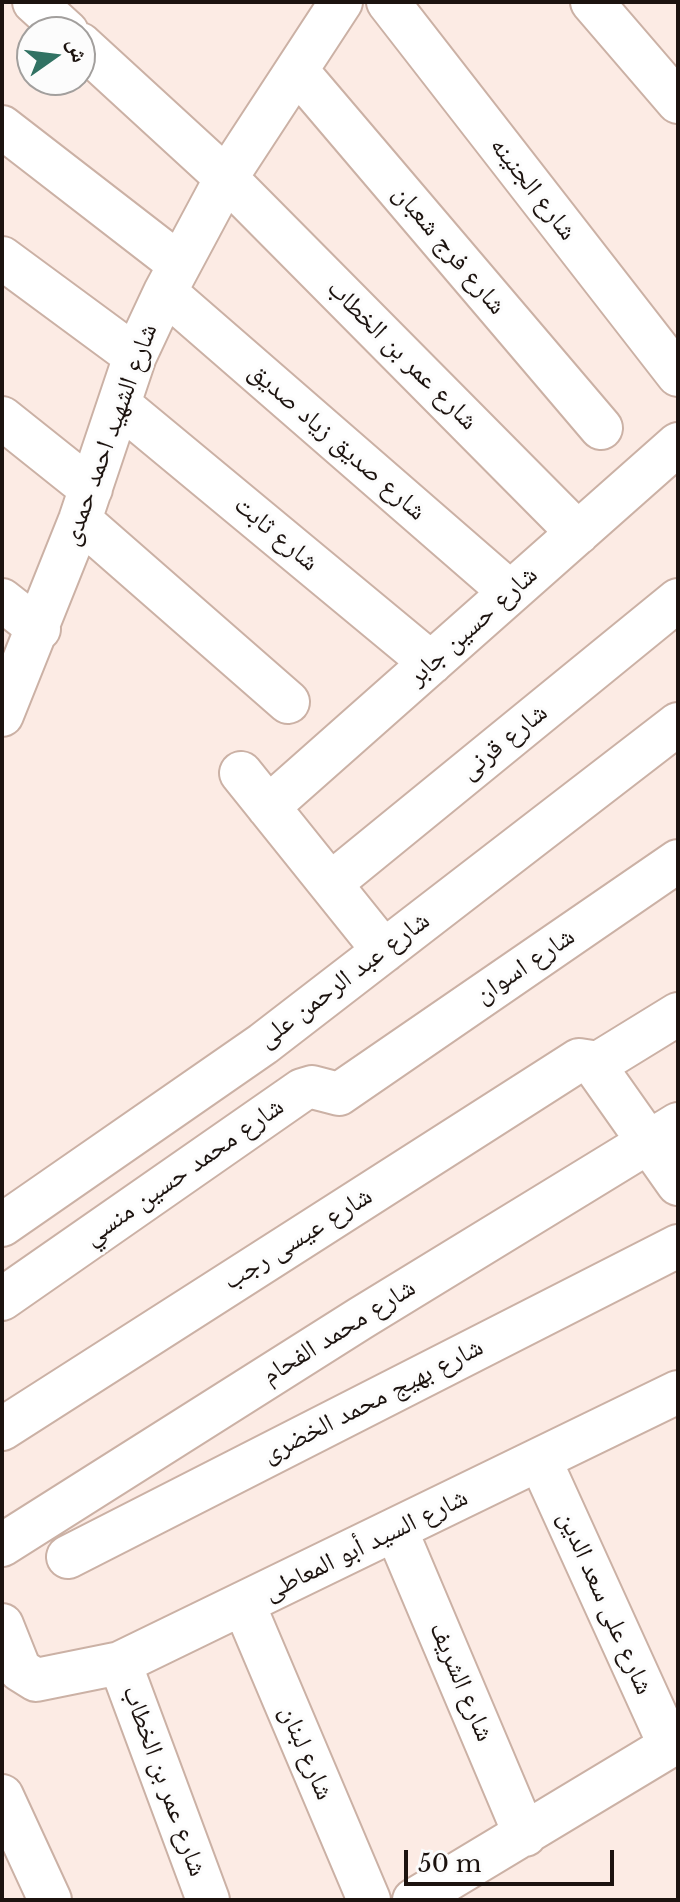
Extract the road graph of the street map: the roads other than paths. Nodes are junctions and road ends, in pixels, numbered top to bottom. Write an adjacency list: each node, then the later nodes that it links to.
1 (34, 2): 5 (street)
2 (341, 2): 7 (street, شارع الشهيد احمد حمدى)
3 (388, 2): 14 (street, شارع الجنينه)
4 (592, 2): 8 (street)
5 (49, 16)
6 (96, 59): 10 (street, شارع عمر بن الخطاب)
7 (298, 72): 10 (street, شارع الشهيد احمد حمدى); 17 (street, شارع فرج شعبان)
8 (678, 102)
9 (2, 127): 12 (street, شارع صديق زياد صديق)
10 (226, 178): 12 (street, شارع الشهيد احمد حمدى); 20 (street, شارع عمر بن الخطاب)
11 (2, 258): 13 (street)
12 (172, 278): 13 (street, شارع الشهيد احمد حمدى); 21 (street, شارع صديق زياد صديق)
13 (135, 356): 15 (street, شارع الشهيد احمد حمدى)
14 (678, 375)
15 (121, 406): 19 (street, شارع الشهيد احمد حمدى); 25 (street, شارع ثابت)
16 (2, 418): 19 (street)
17 (601, 428)
18 (678, 444): 20 (street, شارع حسين جابر)
19 (85, 505): 24 (street, شارع الشهيد احمد حمدى); 26 (street)
20 (578, 533): 21 (street, شارع حسين جابر)
21 (510, 592): 25 (street, شارع حسين جابر)
22 (2, 600): 24 (street)
23 (678, 600): 32 (street, شارع قرنى)
24 (39, 629): 27 (street, شارع الشهيد احمد حمدى)
25 (431, 663): 30 (street, شارع حسين جابر)
26 (288, 702)
27 (2, 715)
28 (678, 724): 33 (street, شارع عبد الرحمن على)
29 (241, 773): 30 (street)
30 (268, 807): 32 (street)
31 (678, 861): 36 (street, شارع اسوان)
32 (330, 884): 33 (street)
33 (384, 951): 39 (street, شارع عبد الرحمن على)
34 (678, 1014): 35 (street)
35 (595, 1065): 37 (street); 43 (street, شارع عيسى رجب)
36 (371, 1071): 41 (street, شارع محمد حسين منسي)
37 (663, 1132): 38 (street); 46 (street, شارع محمد الفحام)
38 (678, 1184)
39 (2, 1225)
40 (678, 1246): 47 (street, شارع بهيج محمد الخضرى)
41 (2, 1299)
42 (678, 1392): 44 (street, شارع السيد أبو المعاطى)
43 (2, 1429)
44 (540, 1460): 45 (street, شارع السيد أبو المعاطى); 52 (street, شارع على سعد الدين)
45 (396, 1530): 48 (street, شارع السيد أبو المعاطى); 54 (street, شارع الشريف)
46 (2, 1545)
47 (68, 1557)
48 (244, 1605): 50 (street, شارع السيد أبو المعاطى); 57 (street, شارع لبنان)
49 (2, 1625): 51 (street)
50 (120, 1663): 51 (street, شارع السيد أبو المعاطى); 56 (street, شارع عمر بن الخطاب)
51 (25, 1681)
52 (674, 1743): 54 (street)
53 (6, 1813): 55 (street)
54 (525, 1835): 58 (street)
55 (50, 1900)
56 (208, 1900)
57 (369, 1900)
58 (414, 1900)

